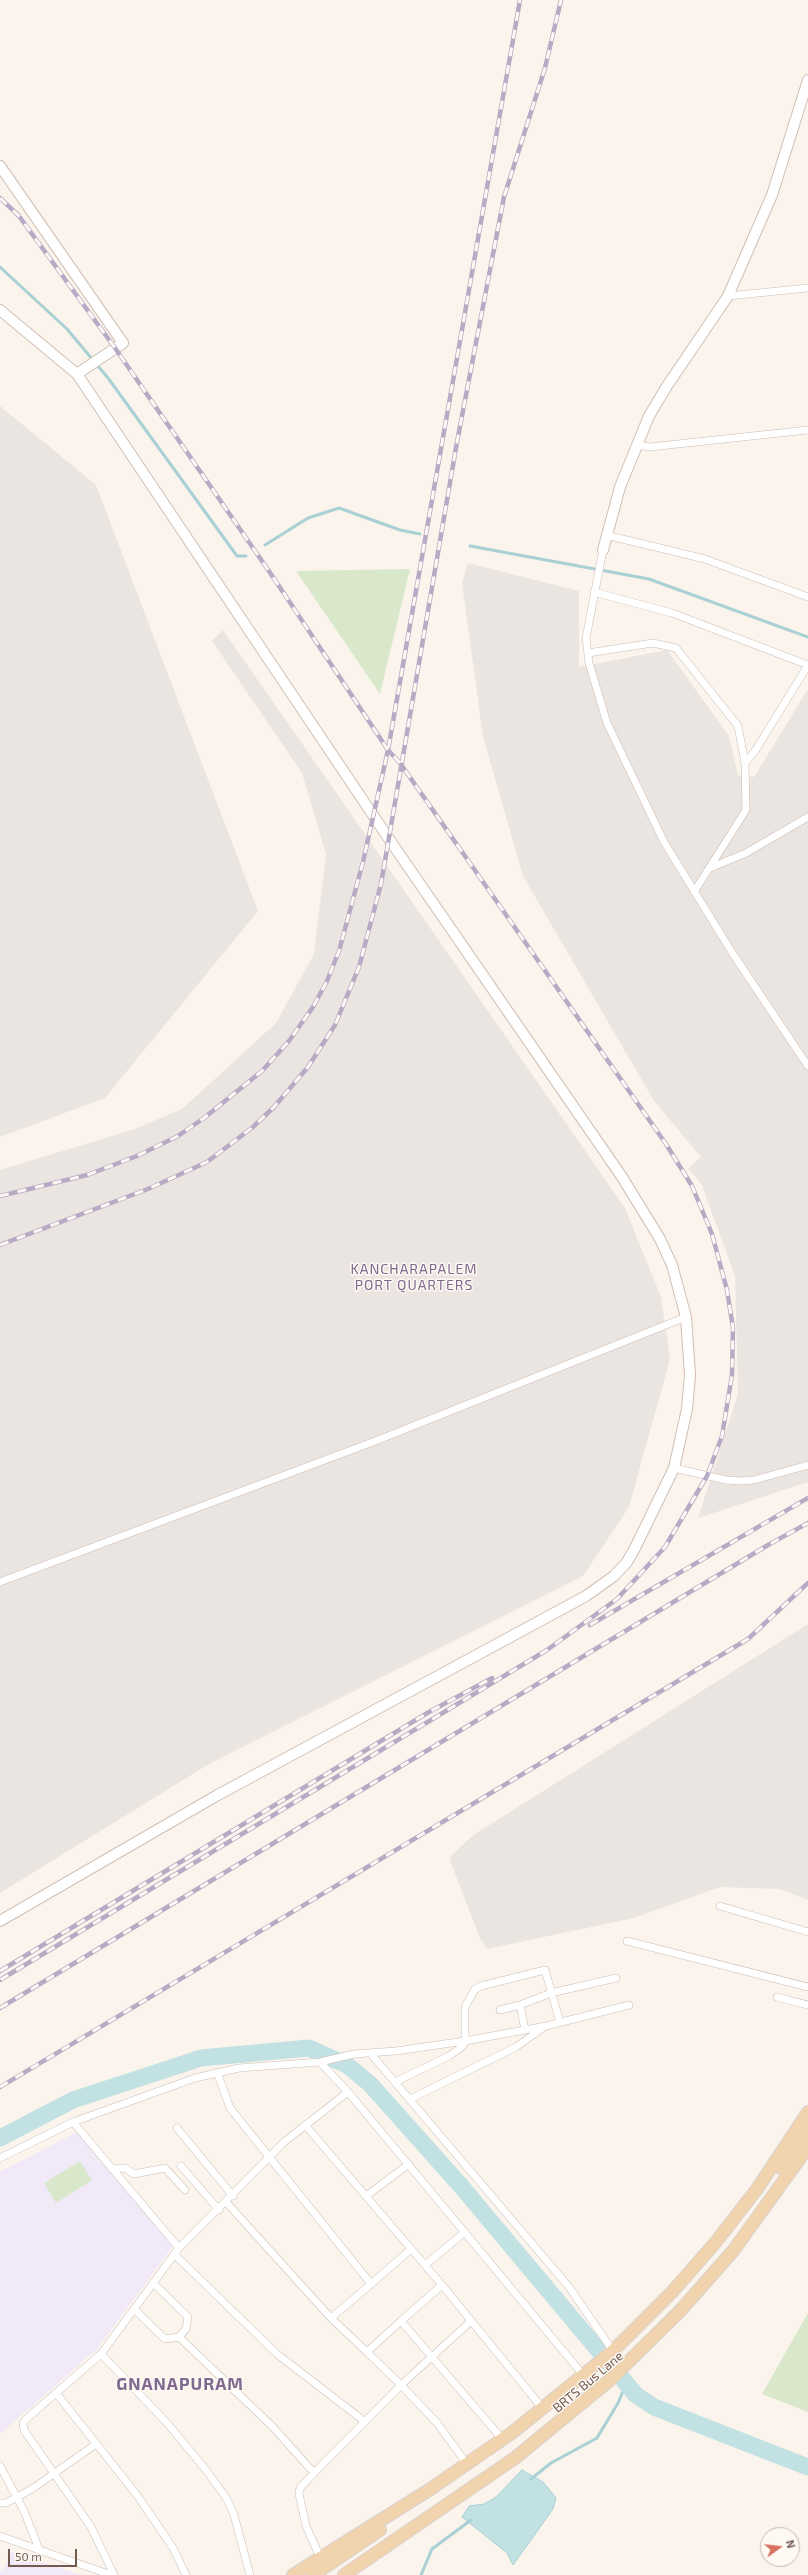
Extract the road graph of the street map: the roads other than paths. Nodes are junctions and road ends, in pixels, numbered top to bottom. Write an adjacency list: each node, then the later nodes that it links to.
1 (808, 80): 2 (street)
2 (806, 98): 5 (street)
3 (0, 166): 7 (street)
4 (808, 288): 5 (street)
5 (728, 296): 9 (street)
6 (0, 310): 7 (street)
7 (77, 374): 21 (street)
8 (808, 430): 9 (street)
9 (637, 445): 10 (street)
10 (606, 535): 11 (street); 13 (street)
11 (602, 550): 12 (street)
12 (594, 592): 14 (street); 15 (street)
13 (808, 597)
14 (588, 653): 16 (street); 19 (street)
15 (808, 665): 16 (street)
16 (745, 763): 18 (street)
17 (808, 817): 18 (street)
18 (710, 868): 19 (street)
19 (694, 892): 20 (street)
20 (808, 1066)
21 (686, 1317): 23 (street); 24 (street)
22 (808, 1465): 23 (street)
23 (674, 1468): 26 (street)
24 (0, 1582)
25 (720, 1906): 27 (street)
26 (0, 1921)
27 (808, 1932)
28 (627, 1940): 30 (street)
29 (616, 1978): 31 (street)
30 (808, 1987)
31 (551, 1993): 33 (street); 37 (street); 40 (street)
32 (778, 1997): 35 (street)
33 (520, 2005): 36 (street); 39 (street)
34 (629, 2005): 37 (street)
35 (808, 2005)
36 (500, 2010)
37 (560, 2022): 38 (street)
38 (546, 2026): 39 (street); 46 (street)
39 (525, 2030): 40 (street)
40 (465, 2041): 41 (street); 44 (street)
41 (371, 2054): 42 (street); 44 (street)
42 (324, 2061): 43 (street); 45 (street)
43 (217, 2072): 48 (street); 53 (street)
44 (395, 2082): 46 (street)
45 (348, 2092): 49 (street); 55 (street)
46 (410, 2099): 79 (street)
47 (808, 2112): 79 (main road)
48 (73, 2122): 54 (street); 57 (street)
49 (305, 2125): 53 (street); 60 (street)
50 (177, 2128): 59 (street)
51 (808, 2129): 79 (main road, BRTS Bus Lane)
52 (808, 2147): 79 (main road)
53 (268, 2157): 59 (street); 69 (street)
54 (0, 2158)
55 (409, 2164): 60 (street); 63 (street)
56 (181, 2166): 62 (street)
57 (112, 2169): 58 (street); 64 (street)
58 (185, 2190)
59 (232, 2196): 61 (street)
60 (366, 2196): 65 (street)
61 (226, 2202): 62 (street); 72 (street)
62 (219, 2210): 64 (street)
63 (465, 2232): 67 (street); 81 (street)
64 (179, 2248): 66 (street)
65 (412, 2249): 67 (street); 69 (street)
66 (174, 2254): 68 (street); 85 (street)
67 (425, 2265): 70 (street)
68 (153, 2283): 71 (street); 75 (street)
69 (371, 2284): 72 (street)
70 (442, 2285): 73 (street); 74 (street)
71 (134, 2309): 75 (street); 77 (street)
72 (331, 2318): 76 (street)
73 (402, 2320): 76 (street); 78 (street)
74 (471, 2321): 78 (street); 84 (street)
75 (179, 2337): 90 (street)
76 (366, 2352): 82 (street)
77 (101, 2354): 83 (street); 100 (street)
78 (433, 2358): 82 (street); 86 (street)
79 (618, 2358): 80 (main road); 80 (main road)
80 (605, 2370): 81 (main road); 102 (main road, BRTS Bus Lane); 103 (main road)
81 (584, 2376): 84 (main road)
82 (401, 2385): 85 (street); 88 (street)
83 (56, 2393): 87 (street); 91 (street)
84 (543, 2409): 86 (main road)
85 (364, 2421): 90 (street)
86 (503, 2440): 88 (main road)
87 (96, 2444): 91 (street); 99 (street)
88 (467, 2464): 96 (main road)
89 (0, 2466): 92 (street)
90 (314, 2473): 96 (street)
91 (55, 2474): 92 (street); 98 (street)
92 (17, 2497): 93 (street); 95 (street)
93 (0, 2503)
94 (0, 2536): 95 (street)
95 (39, 2549): 97 (street)
96 (320, 2557): 101 (main road)
97 (111, 2575)
98 (114, 2575)
99 (186, 2575)
100 (250, 2575)
101 (293, 2575)
102 (313, 2575)
103 (344, 2575)

